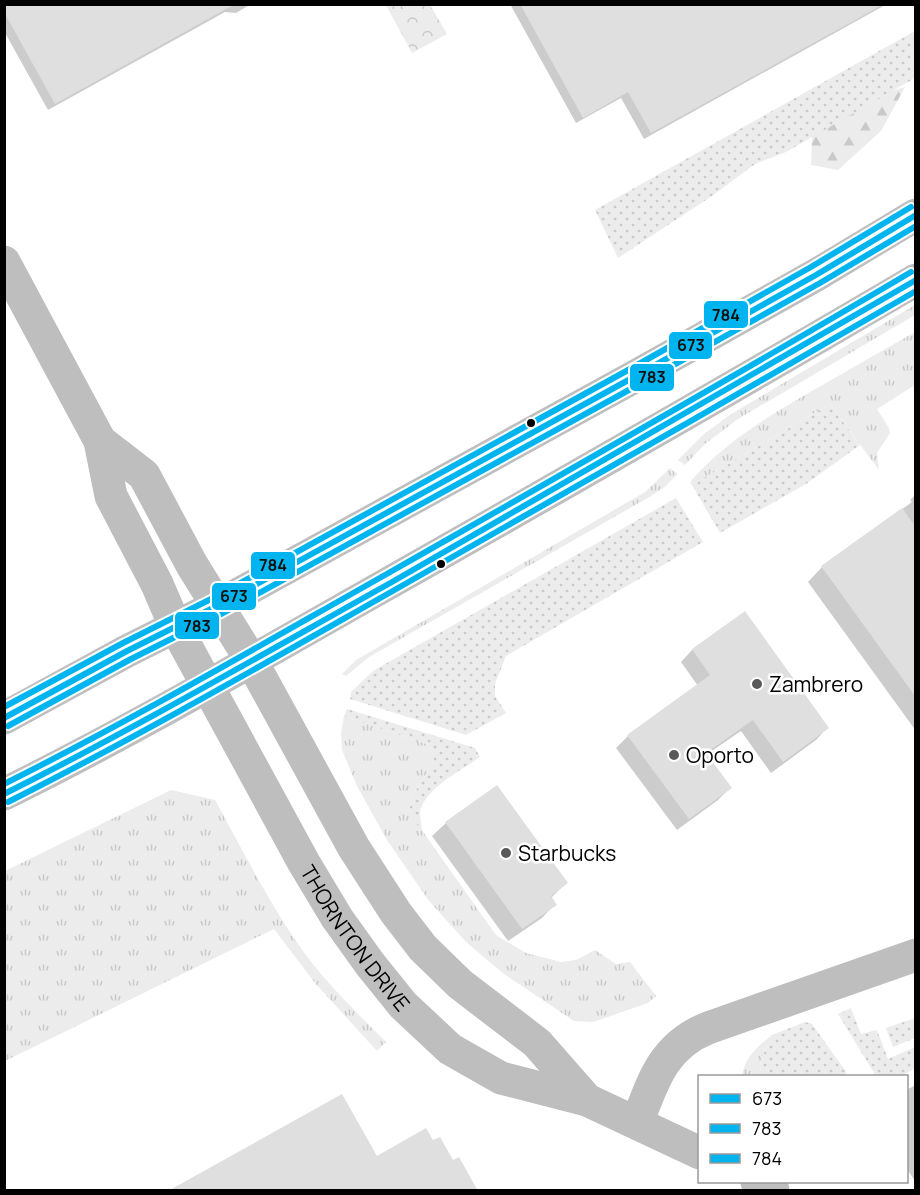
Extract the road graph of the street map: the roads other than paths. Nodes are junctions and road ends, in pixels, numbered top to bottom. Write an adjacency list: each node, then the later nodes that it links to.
1 (915, 215): 5 (street)
2 (4, 262): 4 (street)
3 (915, 280): 7 (street)
4 (100, 441): 5 (street, THORNTON DRIVE); 6 (street, THORNTON DRIVE)
5 (218, 606): 6 (street); 7 (street, THORNTON DRIVE)
6 (175, 626): 8 (street, THORNTON DRIVE); 9 (street)
7 (251, 660): 8 (street); 12 (street, THORNTON DRIVE)
8 (206, 686): 10 (street); 12 (street, THORNTON DRIVE)
9 (4, 718)
10 (4, 794)
11 (915, 955): 13 (street)
12 (587, 1100): 13 (street, THORNTON DRIVE)
13 (637, 1123): 14 (street, THORNTON DRIVE)
14 (698, 1153)
15 (759, 1183): 16 (street)
16 (773, 1191)

